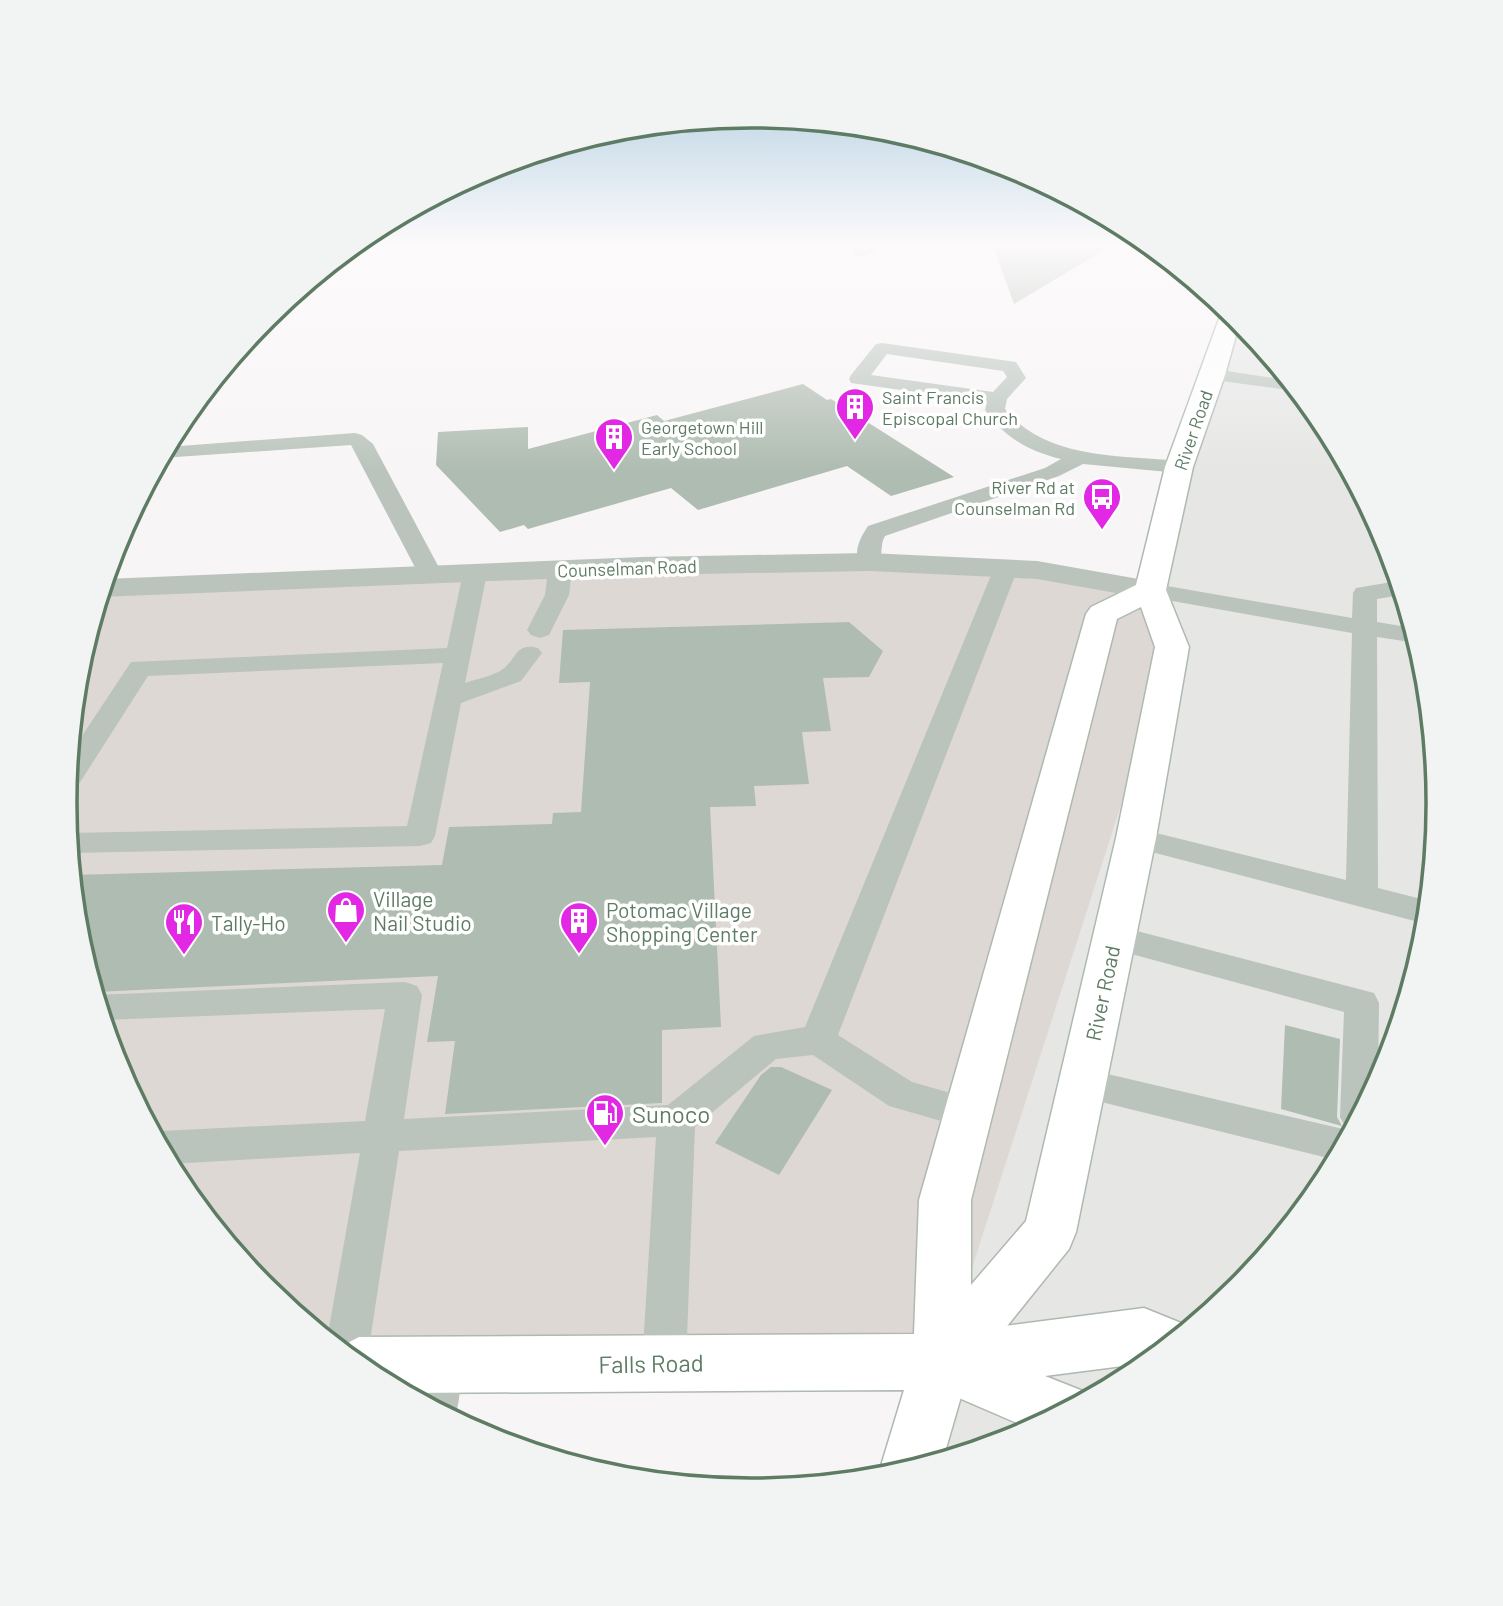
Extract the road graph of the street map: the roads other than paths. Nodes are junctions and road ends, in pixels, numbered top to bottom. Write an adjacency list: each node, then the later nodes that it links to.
1 (1227, 325): 2 (main road, River Road)
2 (1213, 375): 3 (lane); 7 (main road, River Road)
3 (1281, 384)
4 (998, 398): 4 (lane); 6 (lane)
5 (176, 452): 12 (lane)
6 (1082, 456): 7 (lane); 8 (lane)
7 (1180, 467): 15 (main road, River Road)
8 (869, 562): 9 (street, Counselman Road); 10 (street, Counselman Road)
9 (1006, 568): 15 (street, Counselman Road); 27 (lane)
10 (560, 570): 11 (street, Counselman Road); 19 (lane)
11 (475, 573): 12 (street, Counselman Road); 18 (lane)
12 (431, 575): 13 (street, Counselman Road)
13 (112, 588)
14 (1391, 589): 16 (lane)
15 (1150, 590): 16 (lane); 21 (main road, River Road); 30 (main road, River Road)
16 (1367, 628): 17 (lane); 23 (lane)
17 (1404, 634)
18 (458, 655): 19 (lane); 20 (lane)
19 (449, 698): 22 (lane)
20 (78, 763)
21 (1136, 838): 23 (lane); 25 (main road, River Road)
22 (78, 843)
23 (1362, 896): 24 (lane)
24 (1417, 910)
25 (1114, 937): 28 (main road, River Road); 29 (lane)
26 (109, 1007): 32 (lane)
27 (818, 1040): 30 (lane); 31 (lane)
28 (1082, 1083): 33 (lane); 37 (main road, River Road)
29 (1360, 1093)
30 (969, 1113): 37 (main road, River Road)
31 (676, 1120): 32 (lane); 38 (lane)
32 (381, 1136): 34 (lane); 36 (lane)
33 (1334, 1143)
34 (172, 1147)
35 (1159, 1340): 37 (main road, Falls Road)
36 (347, 1342)
37 (942, 1362): 38 (main road, Falls Road); 41 (main road, Falls Road); 42 (main road, River Road)
38 (664, 1364): 40 (main road, Falls Road)
39 (395, 1375): 40 (main road, Falls Road)
40 (436, 1387)
41 (1051, 1407)
42 (913, 1458)

